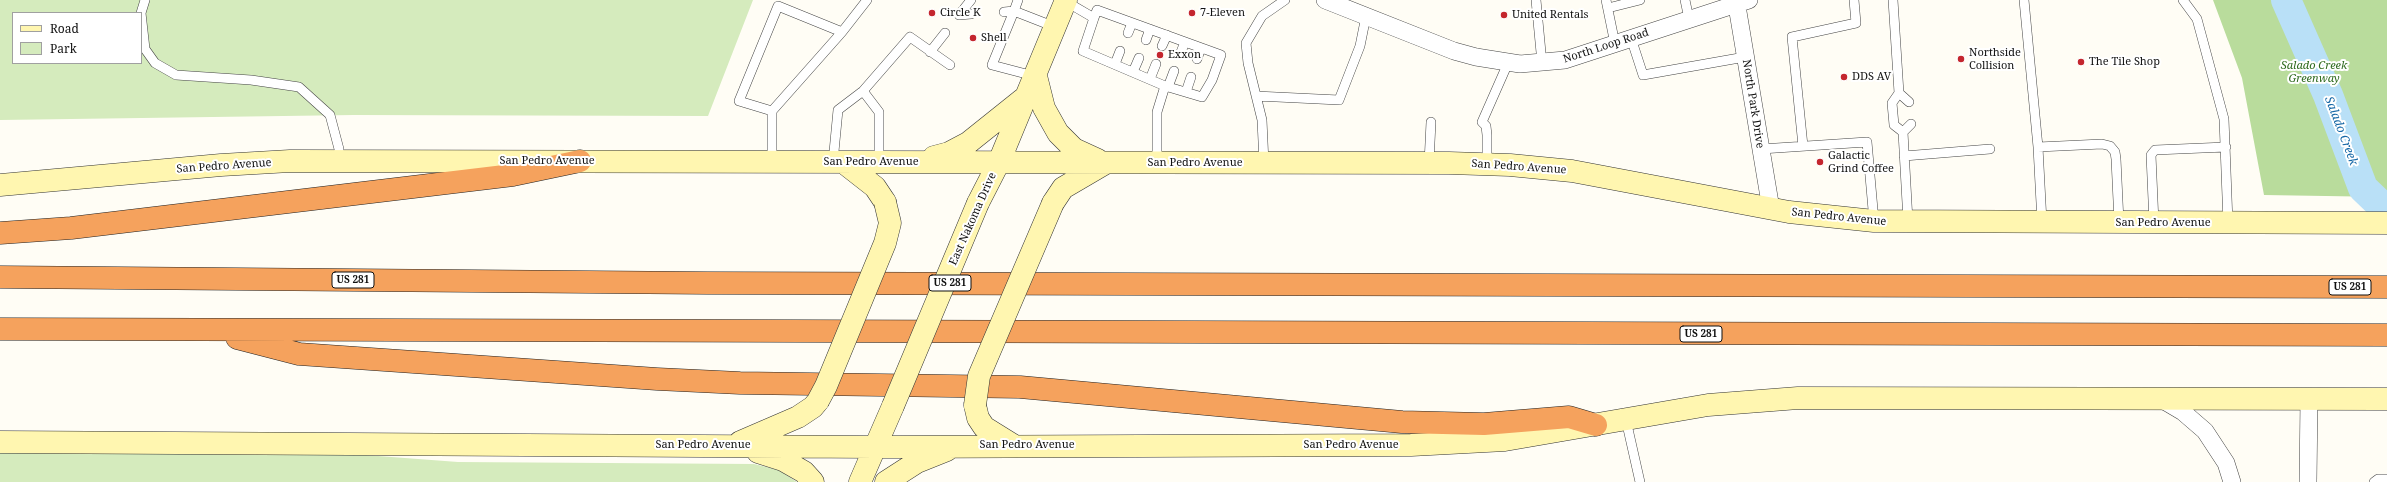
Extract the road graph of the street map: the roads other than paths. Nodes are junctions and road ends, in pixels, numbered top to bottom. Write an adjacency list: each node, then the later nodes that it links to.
1 (146, 0): 18 (lane)
2 (867, 0): 28 (lane)
3 (971, 0): 20 (lane)
4 (1018, 0): 17 (lane)
5 (1065, 0): 22 (lane); 26 (main road, East Nakoma Drive)
6 (1285, 0): 60 (lane)
7 (1325, 0): 21 (street, North Loop Road)
8 (1536, 0): 45 (lane)
9 (1640, 0): 16 (lane)
10 (1685, 0): 23 (lane)
11 (1854, 0): 66 (lane)
12 (1893, 0): 59 (lane)
13 (2024, 0): 67 (lane)
14 (2183, 0): 68 (lane)
15 (1741, 1): 23 (street, North Loop Road); 41 (street, North Park Drive)
16 (1607, 4): 35 (lane)
17 (1014, 11): 19 (lane); 26 (lane); 50 (lane)
18 (141, 12)
19 (1004, 12)
20 (971, 14)
21 (1366, 16): 44 (street, North Loop Road); 60 (lane)
22 (1094, 18): 25 (lane); 46 (lane)
23 (1689, 19): 32 (street, North Loop Road)
24 (142, 22): 72 (lane)
25 (1132, 23): 27 (lane); 30 (lane)
26 (1056, 28): 55 (main road, East Nakoma Drive)
27 (1150, 29): 31 (lane); 33 (lane)
28 (842, 32): 62 (lane); 62 (lane)
29 (945, 33): 39 (lane)
30 (1128, 33)
31 (1167, 35): 34 (lane); 36 (lane)
32 (1631, 38): 35 (street, North Loop Road); 41 (lane)
33 (1146, 40)
34 (1185, 42): 37 (lane); 40 (lane)
35 (1615, 44): 45 (street, North Loop Road)
36 (1162, 46)
37 (1201, 48): 43 (lane); 58 (lane)
38 (1120, 51): 46 (lane)
39 (930, 52): 48 (lane); 57 (lane)
40 (1181, 52)
41 (1745, 57): 69 (street, North Park Drive)
42 (1139, 58): 52 (lane)
43 (1198, 59)
44 (1508, 63): 45 (street, North Loop Road); 83 (lane)
45 (1542, 63)
46 (1115, 64): 52 (lane)
47 (1156, 64): 54 (lane)
48 (950, 65)
49 (982, 65): 50 (lane)
50 (992, 65): 55 (lane)
51 (1174, 71): 56 (lane)
52 (1133, 72): 54 (lane)
53 (1191, 77): 58 (lane)
54 (1150, 79): 56 (lane)
55 (1031, 86): 77 (main road); 78 (main road, East Nakoma Drive); 79 (main road)
56 (1167, 86): 58 (lane); 80 (lane)
57 (863, 91): 75 (lane); 76 (lane)
58 (1186, 92)
59 (1899, 92): 61 (lane); 65 (lane)
60 (1256, 96): 81 (lane)
61 (1909, 102)
62 (772, 111): 74 (lane)
63 (1431, 122): 82 (lane)
64 (1911, 124): 65 (lane)
65 (1903, 132): 71 (lane)
66 (1803, 146): 69 (lane); 86 (lane)
67 (2038, 147): 88 (lane); 89 (lane)
68 (2226, 147): 90 (lane); 91 (lane)
69 (1761, 149): 85 (street, North Park Drive)
70 (1990, 149): 71 (lane)
71 (1904, 156): 87 (lane)
72 (339, 161): 73 (main road, San Pedro Avenue); 84 (main road, San Pedro Avenue)
73 (580, 161): 74 (main road, San Pedro Avenue); 93 (highway)
74 (772, 162): 75 (main road, San Pedro Avenue)
75 (838, 162): 76 (main road, San Pedro Avenue); 105 (main road, bridge)
76 (879, 162): 77 (main road, San Pedro Avenue)
77 (914, 162): 78 (main road, San Pedro Avenue)
78 (999, 162): 79 (main road, San Pedro Avenue); 108 (main road, East Nakoma Drive, bridge)
79 (1107, 162): 80 (main road, San Pedro Avenue); 107 (main road, bridge)
80 (1157, 163): 81 (main road, San Pedro Avenue)
81 (1264, 163): 82 (main road, San Pedro Avenue)
82 (1429, 163): 83 (main road, San Pedro Avenue)
83 (1487, 164): 85 (main road, San Pedro Avenue)
84 (0, 185)
85 (1771, 209): 86 (main road, San Pedro Avenue)
86 (1874, 221): 87 (main road, San Pedro Avenue)
87 (1908, 222): 88 (main road, San Pedro Avenue)
88 (2042, 223): 89 (main road, San Pedro Avenue)
89 (2119, 223): 90 (main road, San Pedro Avenue)
90 (2154, 223): 91 (main road, San Pedro Avenue)
91 (2228, 223): 92 (main road, San Pedro Avenue)
92 (2387, 223)
93 (0, 233)
94 (0, 277): 95 (highway, US 281)
95 (2387, 287)
96 (0, 329): 97 (highway, US 281)
97 (203, 330): 98 (highway, US 281); 103 (highway)
98 (2387, 336)
99 (2161, 399): 100 (main road, San Pedro Avenue); 102 (main road, San Pedro Avenue); 114 (street)
100 (2310, 399): 101 (main road, San Pedro Avenue); 115 (street)
101 (2387, 399)
102 (1626, 420): 103 (main road, San Pedro Avenue); 113 (lane)
103 (1596, 425): 107 (main road, San Pedro Avenue)
104 (0, 442): 105 (main road, San Pedro Avenue)
105 (732, 445): 108 (main road, San Pedro Avenue); 110 (main road)
106 (961, 445): 107 (main road, San Pedro Avenue); 108 (main road, San Pedro Avenue); 112 (main road)
107 (1013, 445)
108 (875, 446): 111 (main road, East Nakoma Drive)
109 (2387, 479): 116 (lane)
110 (813, 482)
111 (860, 482)
112 (886, 482)
113 (1640, 482)
114 (2232, 482)
115 (2308, 482)
116 (2374, 482)

